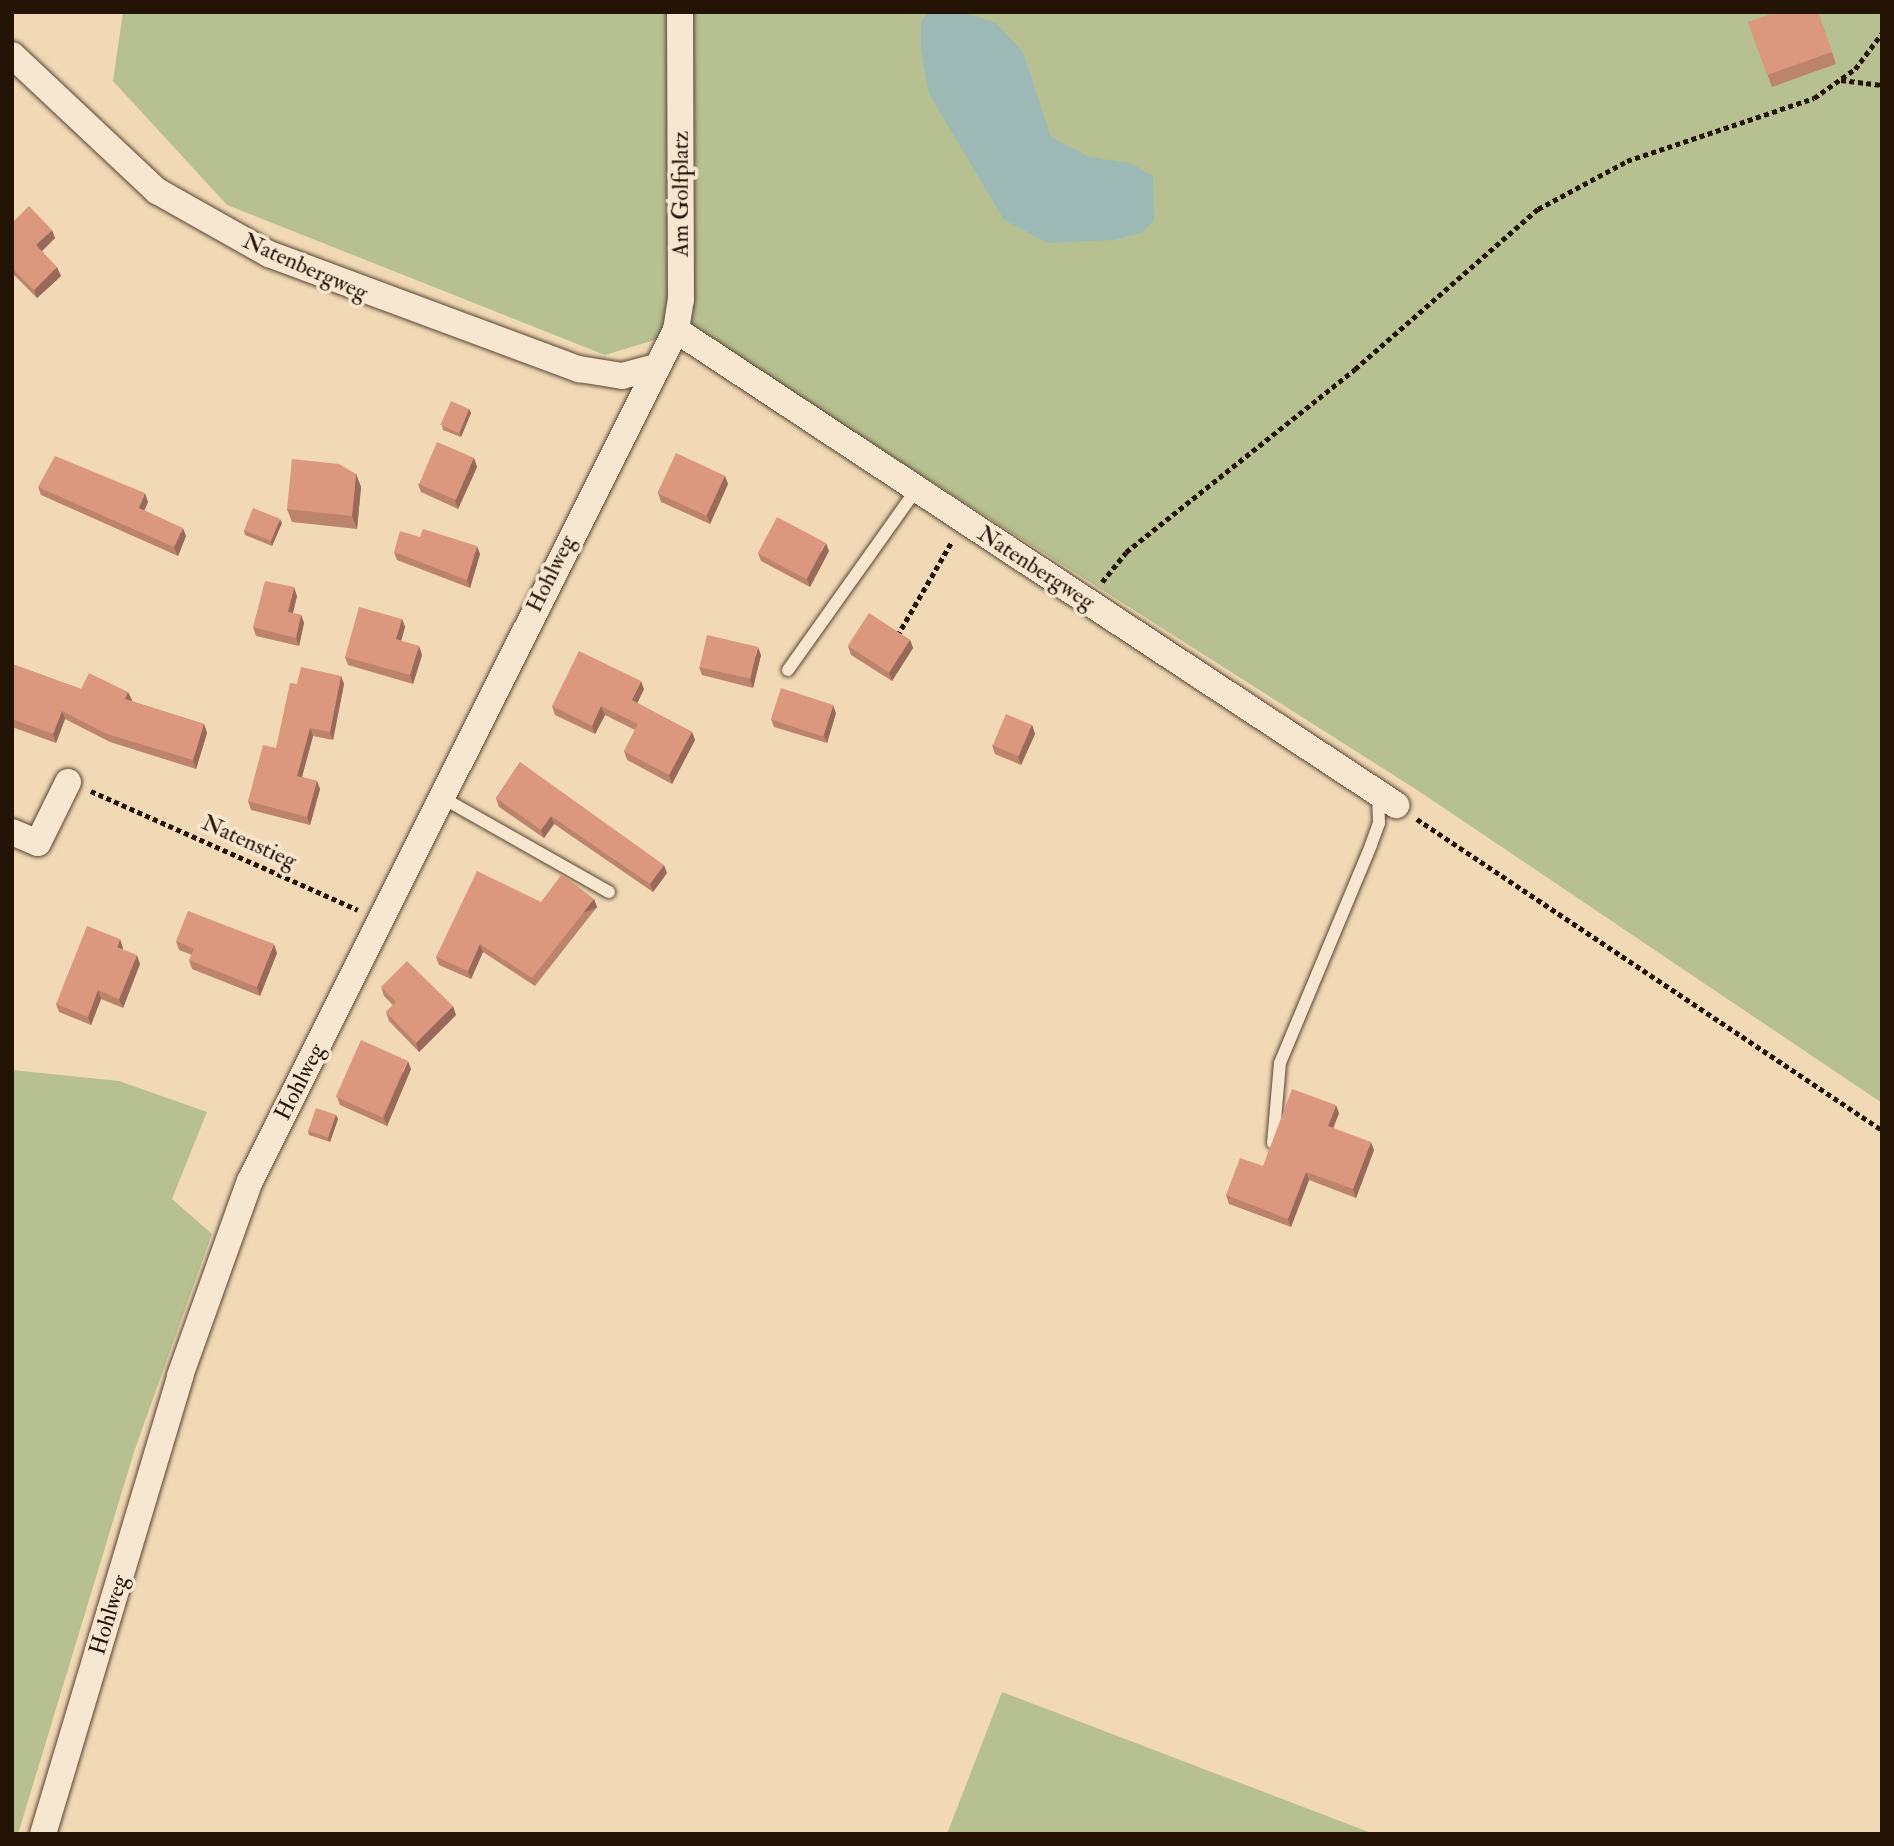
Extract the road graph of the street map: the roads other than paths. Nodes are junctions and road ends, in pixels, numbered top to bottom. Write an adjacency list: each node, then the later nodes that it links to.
1 (680, 12): 3 (street, Am Golfplatz)
2 (16, 66): 4 (street, Natenbergweg)
3 (676, 330): 4 (street, Am Golfplatz); 5 (street, Natenbergweg)
4 (652, 368): 8 (street, Hohlweg)
5 (916, 490): 6 (lane); 9 (street, Natenbergweg)
6 (788, 670)
7 (68, 782): 10 (street)
8 (441, 797): 11 (lane); 13 (street, Hohlweg)
9 (1387, 799): 12 (lane)
10 (12, 832)
11 (609, 892)
12 (1273, 1143)
13 (43, 1834)

